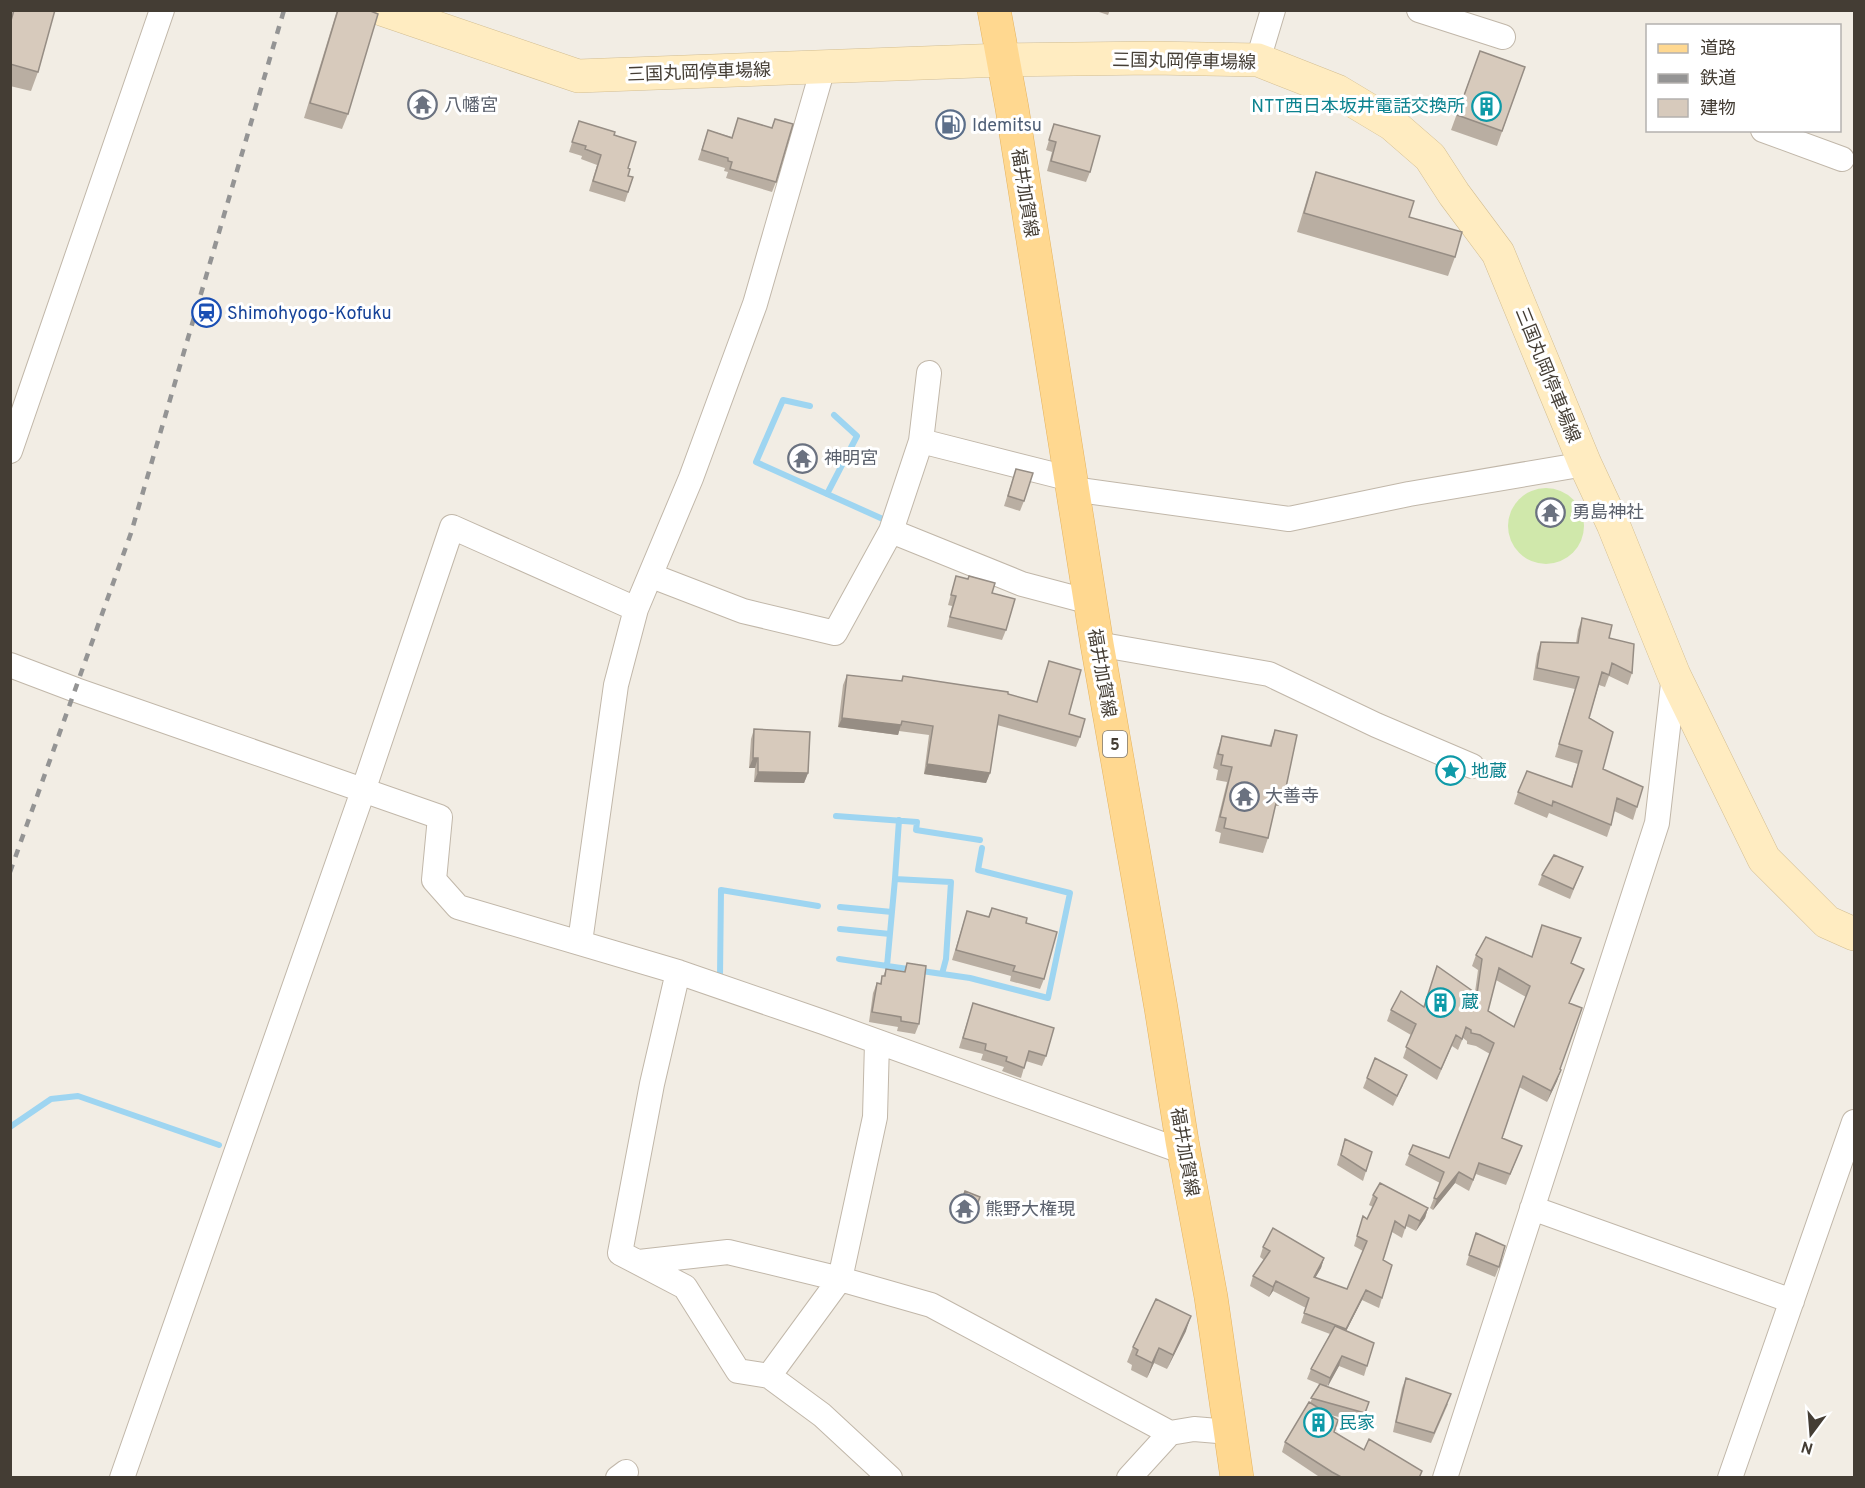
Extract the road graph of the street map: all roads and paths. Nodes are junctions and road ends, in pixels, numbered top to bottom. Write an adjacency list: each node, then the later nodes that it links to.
1 (162, 10): 14 (street)
2 (384, 10): 9 (main road, 三国丸岡停車場線)
3 (994, 10): 7 (main road, 福井加賀線 / 5)
4 (1273, 10): 8 (street)
5 (1419, 10): 6 (street)
6 (1503, 37)
7 (1003, 60): 8 (main road, 三国丸岡停車場線); 9 (main road, 三国丸岡停車場線); 16 (main road, 福井加賀線 / 5)
8 (1258, 60): 15 (main road, 三国丸岡停車場線)
9 (823, 68): 18 (street)
10 (1768, 132): 11 (street)
11 (1842, 159)
12 (929, 373): 13 (street)
13 (921, 441): 16 (street); 17 (street)
14 (10, 451)
15 (1585, 464): 16 (street); 23 (main road, 三国丸岡停車場線)
16 (1071, 484): 19 (main road, 福井加賀線 / 5)
17 (891, 531): 18 (street); 19 (street)
18 (652, 576): 20 (street)
19 (1090, 602): 21 (main road, 福井加賀線 / 5)
20 (636, 609): 25 (street); 27 (street)
21 (1097, 644): 24 (street); 31 (main road, 福井加賀線 / 5)
22 (10, 665): 25 (street)
23 (1674, 675): 26 (main road, 三国丸岡停車場線); 32 (street)
24 (1472, 766)
25 (363, 790): 27 (street); 39 (street)
26 (1854, 934)
27 (580, 942): 28 (street)
28 (678, 972): 29 (street); 33 (street)
29 (877, 1042): 31 (street); 34 (street)
30 (1854, 1122): 35 (street)
31 (1184, 1152): 37 (main road, 福井加賀線 / 5)
32 (1532, 1208): 35 (street); 43 (street)
33 (639, 1262): 34 (street); 36 (street)
34 (840, 1279): 36 (street); 38 (street)
35 (1792, 1301): 44 (street)
36 (769, 1376): 40 (street)
37 (1230, 1432): 38 (street); 42 (main road, 福井加賀線 / 5)
38 (1170, 1433): 41 (street)
39 (122, 1478)
40 (890, 1478)
41 (1129, 1478)
42 (1237, 1478)
43 (1444, 1478)
44 (1730, 1478)

